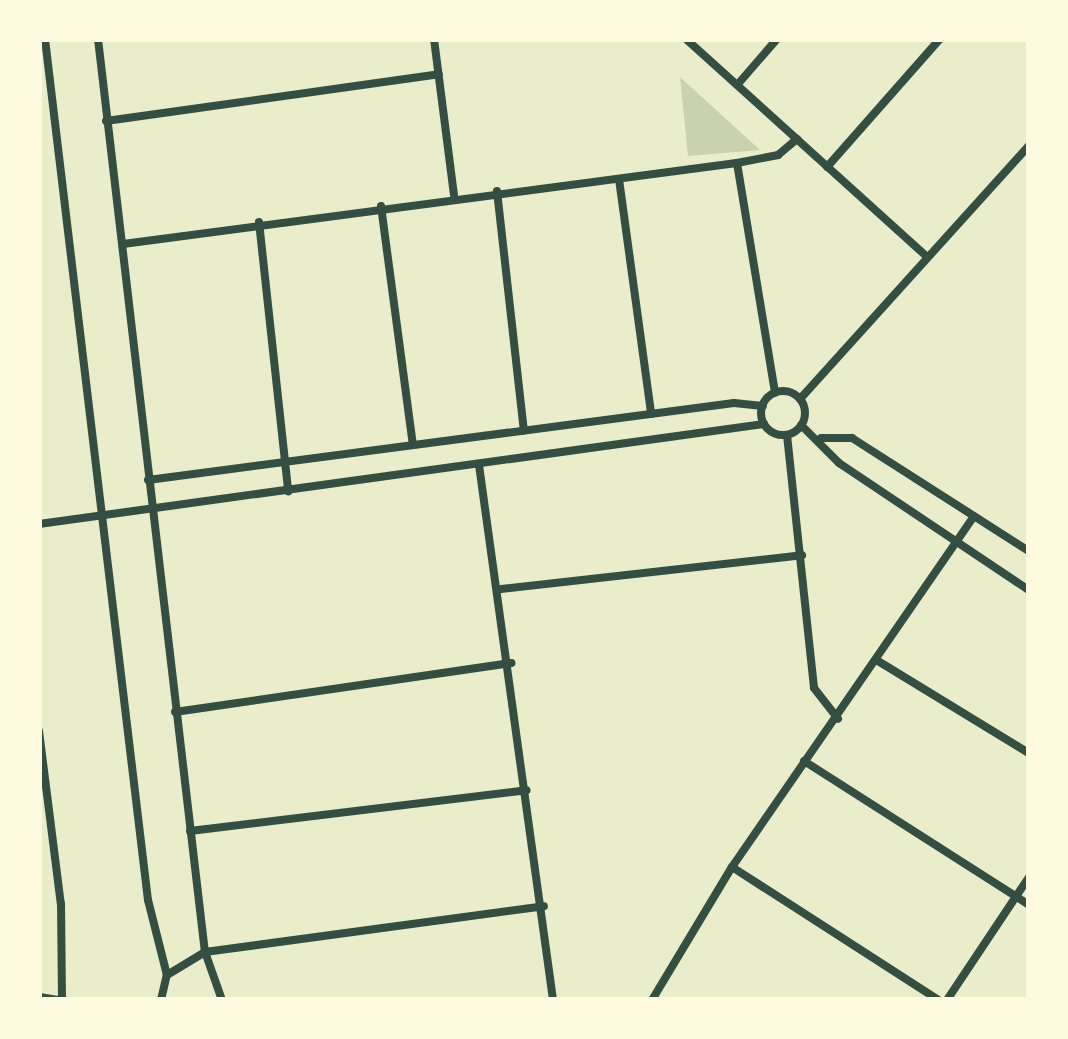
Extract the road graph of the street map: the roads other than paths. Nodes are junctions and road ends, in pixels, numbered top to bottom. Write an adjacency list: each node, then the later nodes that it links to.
1 (45, 39): 36 (street)
2 (98, 39): 9 (street)
3 (434, 39): 7 (street)
4 (686, 39): 8 (street)
5 (777, 39): 8 (street)
6 (940, 39): 13 (street)
7 (439, 74): 9 (street); 16 (street)
8 (738, 84): 10 (street)
9 (106, 121): 19 (street)
10 (797, 139): 12 (street); 13 (street)
11 (1029, 146): 20 (street)
12 (737, 163): 14 (street); 21 (street)
13 (826, 166): 20 (street)
14 (619, 179): 15 (street); 24 (street)
15 (497, 191): 16 (street); 27 (street)
16 (454, 195): 17 (street)
17 (381, 206): 18 (street); 30 (street)
18 (259, 222): 19 (street); 31 (street)
19 (123, 244): 33 (street)
20 (927, 257): 22 (street)
21 (775, 393): 22 (street); 23 (street)
22 (800, 399): 26 (street)
23 (763, 406): 24 (street); 25 (street)
24 (651, 414): 27 (street)
25 (764, 424): 28 (street); 32 (street)
26 (802, 425): 28 (street); 29 (street)
27 (524, 430): 30 (street)
28 (787, 435): 41 (street)
29 (821, 438): 37 (street); 39 (street)
30 (412, 445): 31 (street)
31 (286, 462): 33 (street); 34 (street)
32 (479, 464): 34 (street); 42 (street)
33 (148, 480): 35 (street)
34 (288, 491): 35 (street)
35 (150, 509): 36 (street); 46 (street)
36 (103, 516): 38 (street); 59 (street)
37 (974, 517): 39 (street); 40 (street)
38 (39, 524)
39 (953, 544): 43 (street); 44 (street)
40 (1029, 551)
41 (802, 554): 42 (street); 47 (street)
42 (501, 590): 45 (street)
43 (1029, 590)
44 (878, 662): 47 (street); 49 (street)
45 (512, 663): 46 (street); 51 (street)
46 (175, 712): 52 (street)
47 (838, 719): 50 (street)
48 (39, 731): 61 (street)
49 (1029, 753)
50 (804, 760): 53 (street); 55 (street)
51 (527, 790): 52 (street); 57 (street)
52 (190, 831): 58 (street)
53 (732, 867): 65 (street); 66 (street)
54 (1029, 877): 55 (street)
55 (1016, 897): 56 (street); 67 (street)
56 (1029, 905)
57 (544, 906): 58 (street); 64 (street)
58 (205, 952): 59 (street); 63 (street)
59 (167, 975): 62 (street)
60 (39, 997): 61 (street)
61 (60, 1000)
62 (161, 1000)
63 (222, 1000)
64 (553, 1000)
65 (652, 1000)
66 (938, 1000)
67 (947, 1000)

